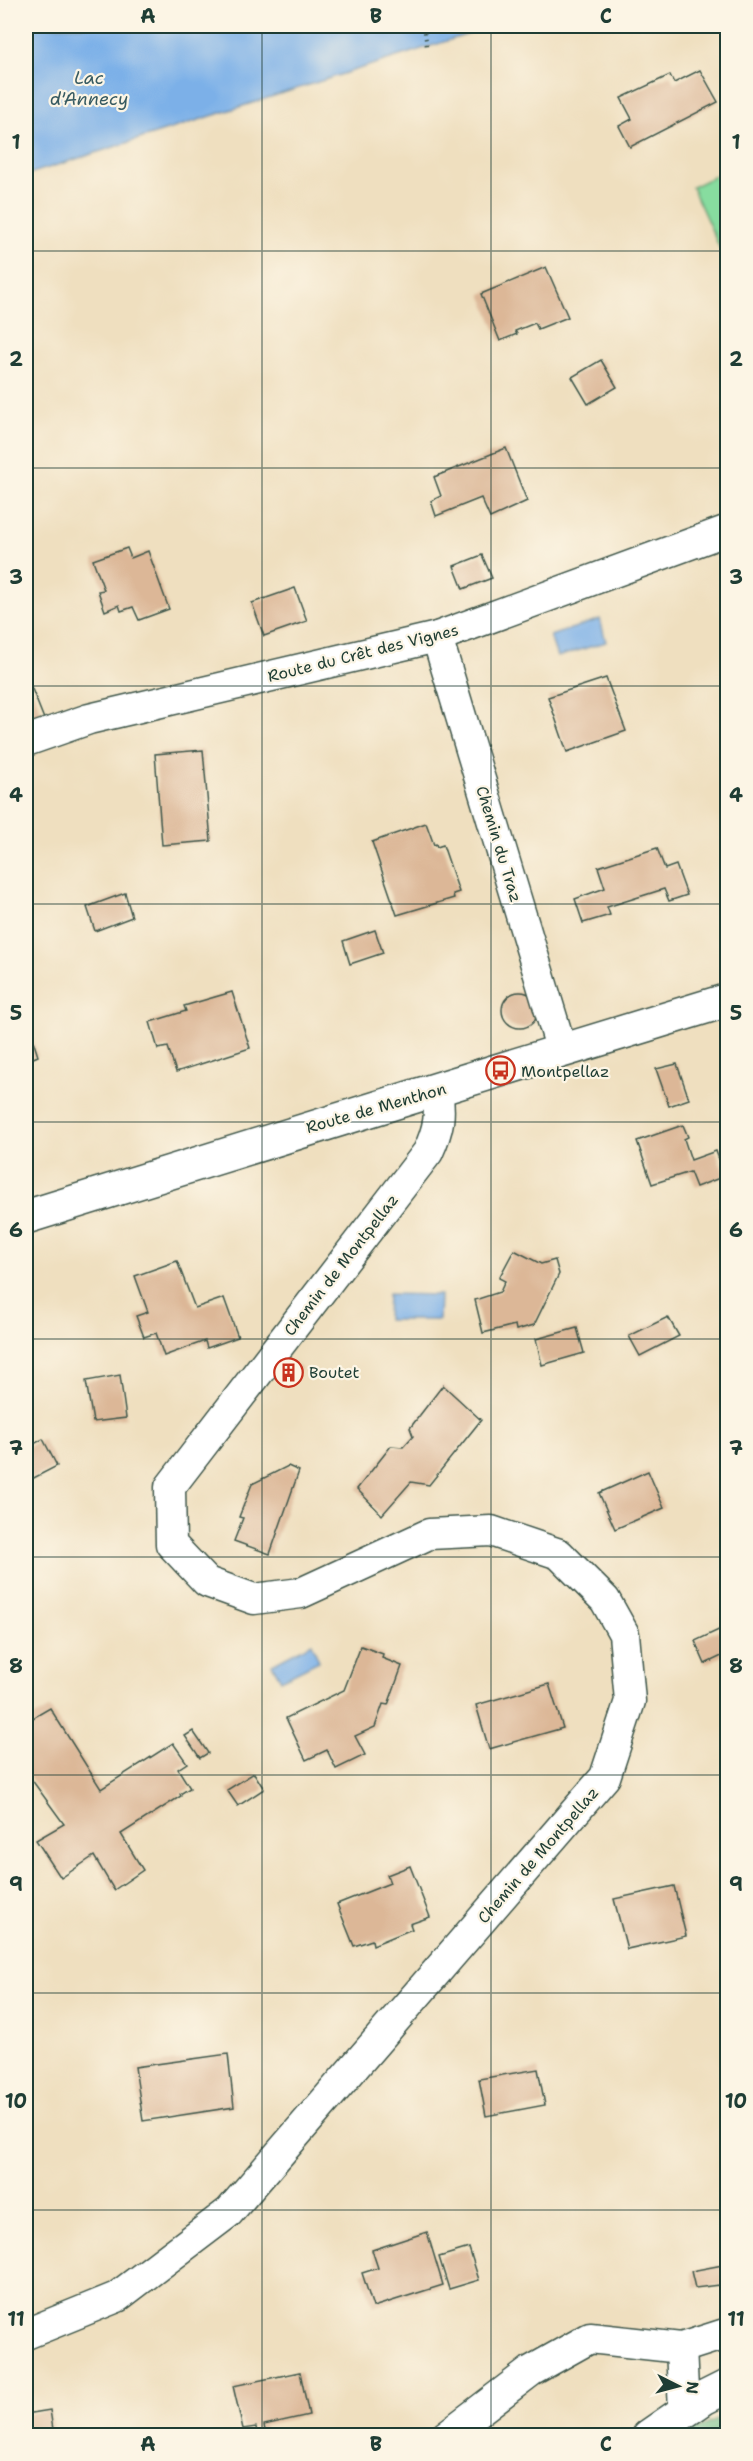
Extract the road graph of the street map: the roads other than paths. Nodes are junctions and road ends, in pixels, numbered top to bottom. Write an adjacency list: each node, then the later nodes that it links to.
1 (728, 530): 2 (street, Route du Crêt des Vignes)
2 (437, 638): 3 (street, Route du Crêt des Vignes); 5 (street, Chemin du Traz)
3 (26, 741)
4 (728, 1000): 5 (main road, Route de Menthon)
5 (562, 1051): 6 (main road, Route de Menthon)
6 (437, 1090): 7 (main road, Route de Menthon); 9 (street, Chemin de Montpellaz)
7 (26, 1217)
8 (728, 2333): 10 (street)
9 (26, 2334)
10 (681, 2348): 12 (street); 13 (street)
11 (728, 2386): 12 (main road)
12 (684, 2411): 14 (main road)
13 (446, 2436)
14 (649, 2436)

